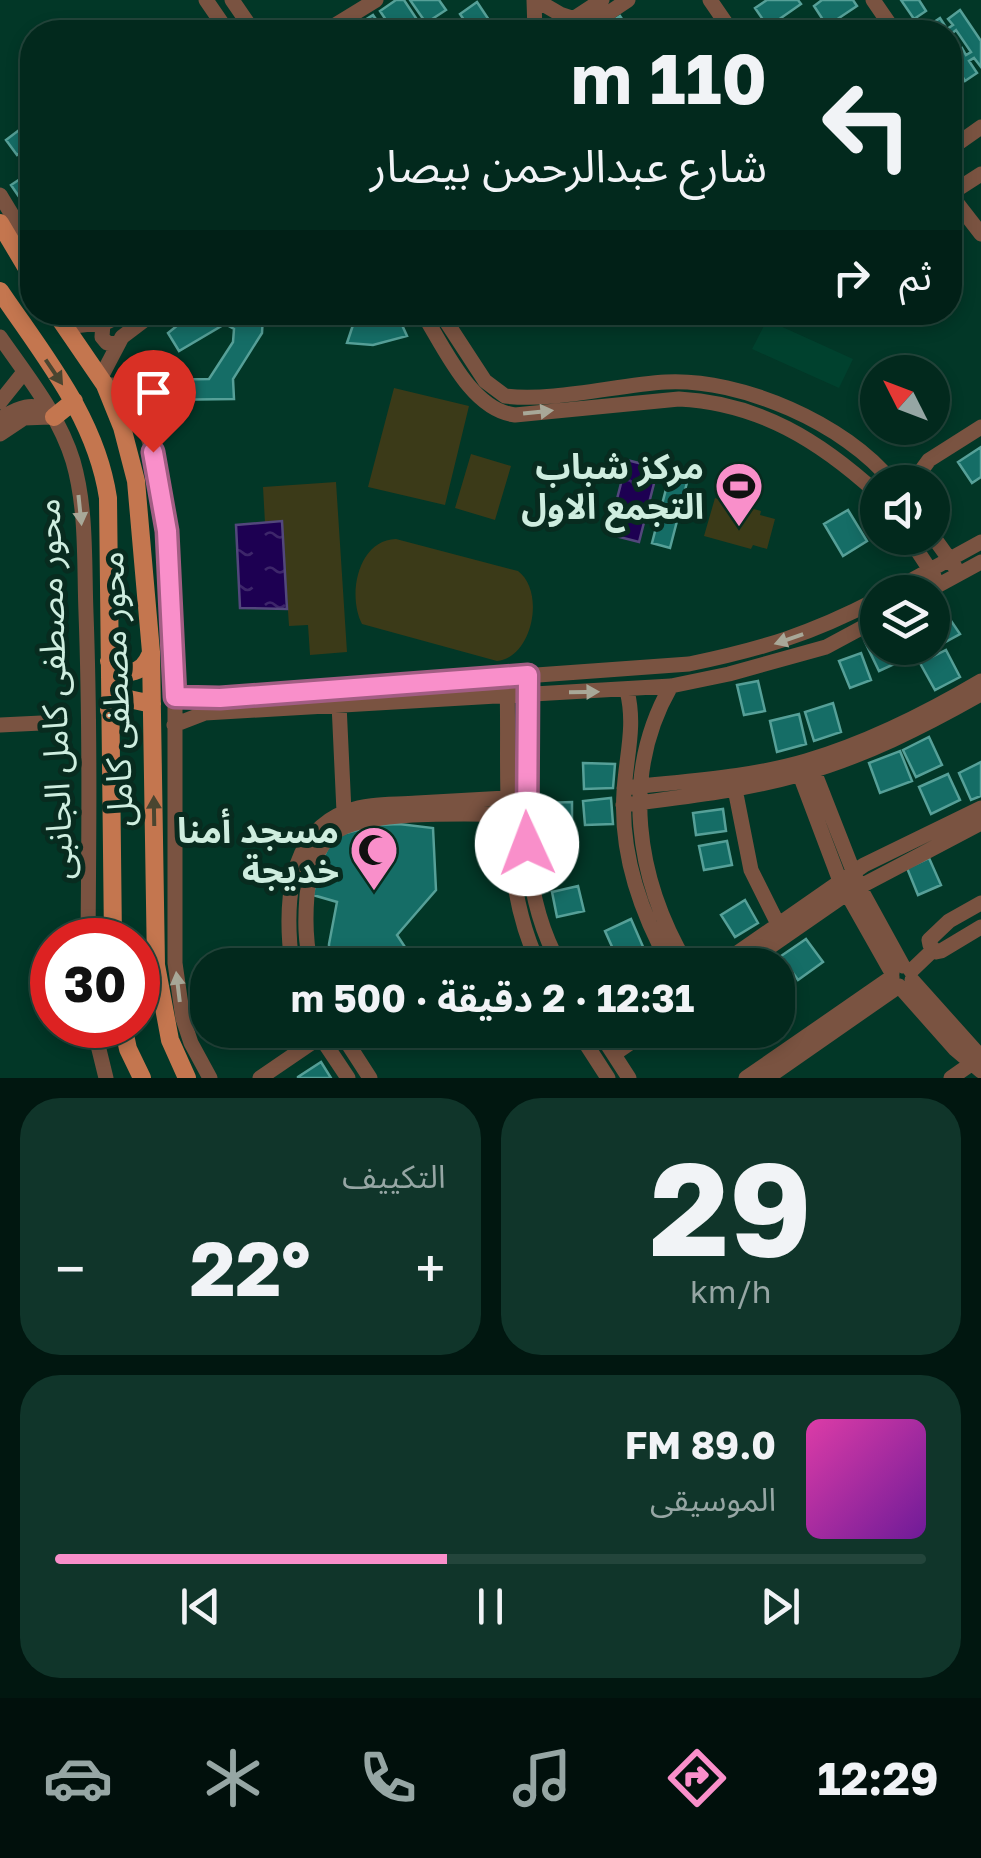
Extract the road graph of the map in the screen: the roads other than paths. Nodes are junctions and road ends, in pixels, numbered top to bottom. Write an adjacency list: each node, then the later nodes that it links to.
1 (376, 0): 5 (street)
2 (535, 0): 6 (street)
3 (602, 0): 7 (street)
4 (628, 0): 8 (street)
5 (344, 20)
6 (568, 20)
7 (583, 20)
8 (589, 20)
9 (0, 196): 12 (street)
10 (962, 209): 13 (street)
11 (0, 223): 14 (main road)
12 (20, 228)
13 (981, 234)
14 (20, 256)
15 (0, 291): 16 (main road, محور مصطفى كامل, one-way to 16)
16 (20, 321)
17 (23, 325): 28 (main road, محور مصطفى كامل, one-way to 28)
18 (70, 325): 27 (main road, محور مصطفى كامل)
19 (103, 325): 25 (street)
20 (136, 325): 25 (street)
21 (435, 325): 24 (street)
22 (444, 325): 24 (street)
23 (0, 337): 26 (street, محور مصطفى كامل الجانبى)
24 (449, 340): 34 (street); 36 (street, one-way to 36)
25 (118, 344): 27 (street)
26 (24, 372): 29 (street); 30 (street, محور مصطفى كامل الجانبى)
27 (103, 381): 44 (main road, محور مصطفى كامل); 54 (street)
28 (74, 401): 30 (main road); 45 (main road, محور مصطفى كامل)
29 (0, 402)
30 (54, 417): 31 (street); 33 (street); 72 (street, محور مصطفى كامل الجانبى, one-way to 72)
31 (0, 419)
32 (981, 427): 35 (street)
33 (0, 434)
34 (875, 465)
35 (925, 465)
36 (860, 479)
37 (981, 542): 40 (street)
38 (946, 555): 40 (street)
39 (981, 562): 40 (street)
40 (955, 567): 41 (street)
41 (944, 575)
42 (860, 608): 47 (street, one-way to 47)
43 (860, 629): 49 (street)
44 (151, 652): 45 (main road); 55 (main road, محور مصطفى كامل)
45 (109, 661): 57 (main road, محور مصطفى كامل)
46 (506, 675): 47 (street); 51 (street); 54 (street)
47 (528, 675): 52 (street)
48 (981, 680): 61 (street)
49 (671, 686): 50 (street); 63 (street)
50 (628, 691): 52 (street, one-way to 50); 63 (street)
51 (508, 694): 52 (street); 56 (street); 64 (street)
52 (528, 694): 64 (street)
53 (981, 694): 61 (street)
54 (175, 697): 60 (street)
55 (152, 704): 57 (main road); 69 (main road, محور مصطفى كامل, one-way to 55)
56 (339, 704): 60 (street); 66 (street)
57 (110, 710): 73 (main road, محور مصطفى كامل)
58 (62, 722): 59 (street)
59 (0, 725)
60 (174, 725): 69 (street)
61 (804, 767): 62 (street); 63 (street); 70 (street)
62 (735, 789): 63 (street); 74 (street)
63 (631, 796): 80 (street); 81 (street)
64 (518, 806): 67 (street); 78 (street); 79 (street)
65 (981, 808): 70 (street)
66 (344, 812): 67 (street); 76 (street)
67 (375, 812): 77 (street)
68 (981, 822): 70 (street)
69 (164, 862): 97 (main road, محور مصطفى كامل); 98 (street, one-way to 69)
70 (849, 883): 74 (street); 83 (street); 85 (street)
71 (981, 902): 84 (street)
72 (88, 918)
73 (112, 918)
74 (778, 924): 82 (street)
75 (981, 928): 84 (street)
76 (291, 948)
77 (308, 948)
78 (531, 948)
79 (552, 948)
80 (662, 948)
81 (679, 948)
82 (744, 948)
83 (766, 948)
84 (933, 950): 85 (street)
85 (901, 977): 86 (street); 94 (street)
86 (804, 1046): 104 (street); 105 (street)
87 (99, 1048): 95 (street)
88 (128, 1048): 96 (main road)
89 (300, 1048): 99 (street)
90 (328, 1048): 100 (street)
91 (351, 1048): 101 (street)
92 (589, 1048): 102 (street)
93 (610, 1048): 103 (street)
94 (978, 1064): 106 (street)
95 (106, 1078)
96 (142, 1078)
97 (187, 1078)
98 (210, 1078)
99 (260, 1078)
100 (348, 1078)
101 (370, 1078)
102 (608, 1078)
103 (630, 1078)
104 (746, 1078)
105 (767, 1078)
106 (951, 1078)

